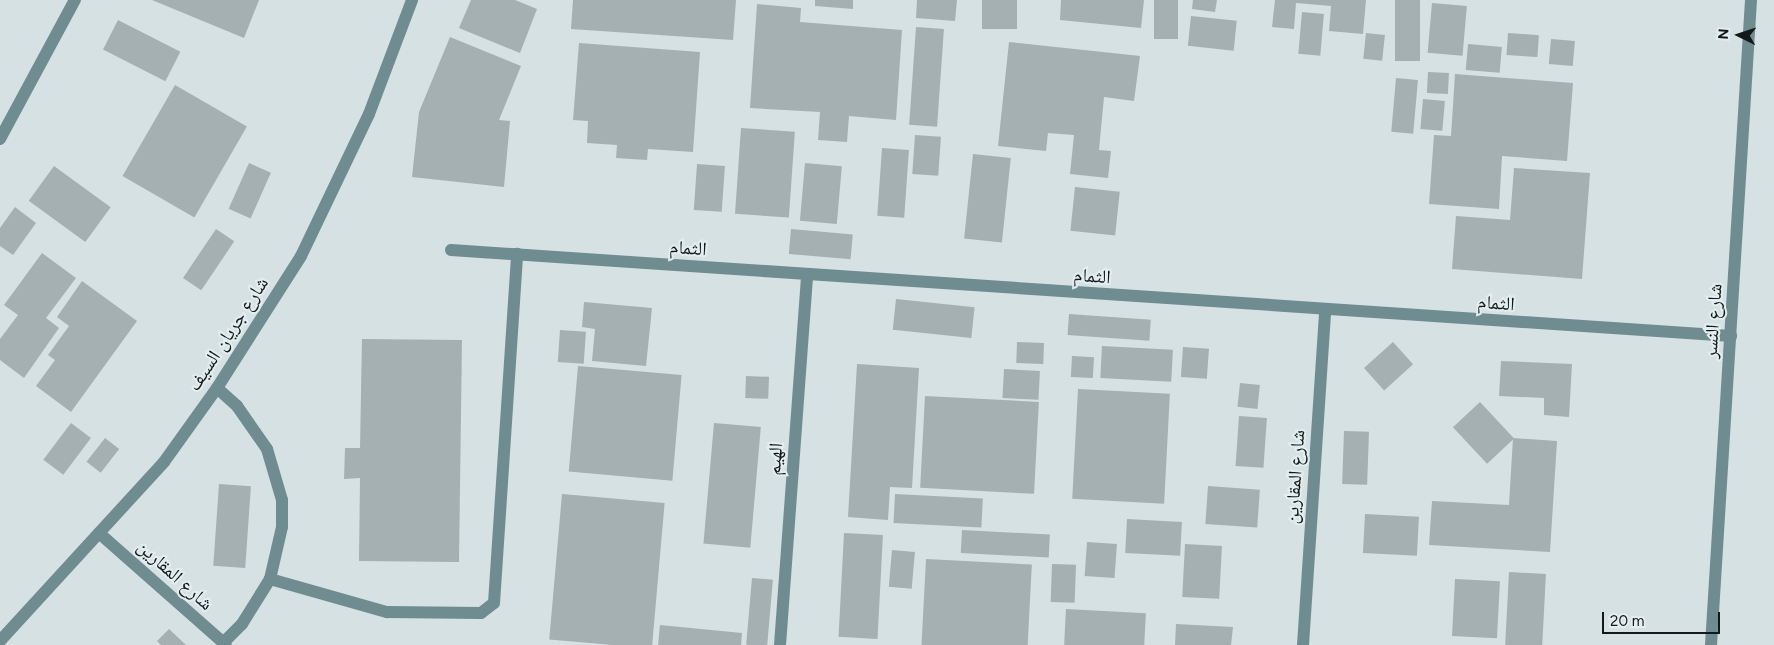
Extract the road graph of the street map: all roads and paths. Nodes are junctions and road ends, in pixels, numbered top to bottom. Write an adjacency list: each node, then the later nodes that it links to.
1 (75, 0): 4 (street)
2 (412, 0): 10 (street, شارع جريان السيف)
3 (1751, 0): 9 (street, شارع النسر)
4 (0, 139)
5 (451, 250): 6 (street, الثمام)
6 (518, 254): 7 (street, الثمام); 12 (street)
7 (807, 275): 8 (street, الثمام); 15 (street, الهيم)
8 (1325, 311): 9 (street, الثمام); 16 (street, شارع المقارين)
9 (1731, 336): 17 (street, شارع النسر)
10 (217, 388): 11 (street, شارع جريان السيف); 12 (street)
11 (99, 533): 13 (street, شارع جريان السيف); 14 (street, شارع المقارين)
12 (270, 579): 14 (street)
13 (0, 641)
14 (224, 644)
15 (780, 645)
16 (1303, 645)
17 (1711, 645)

